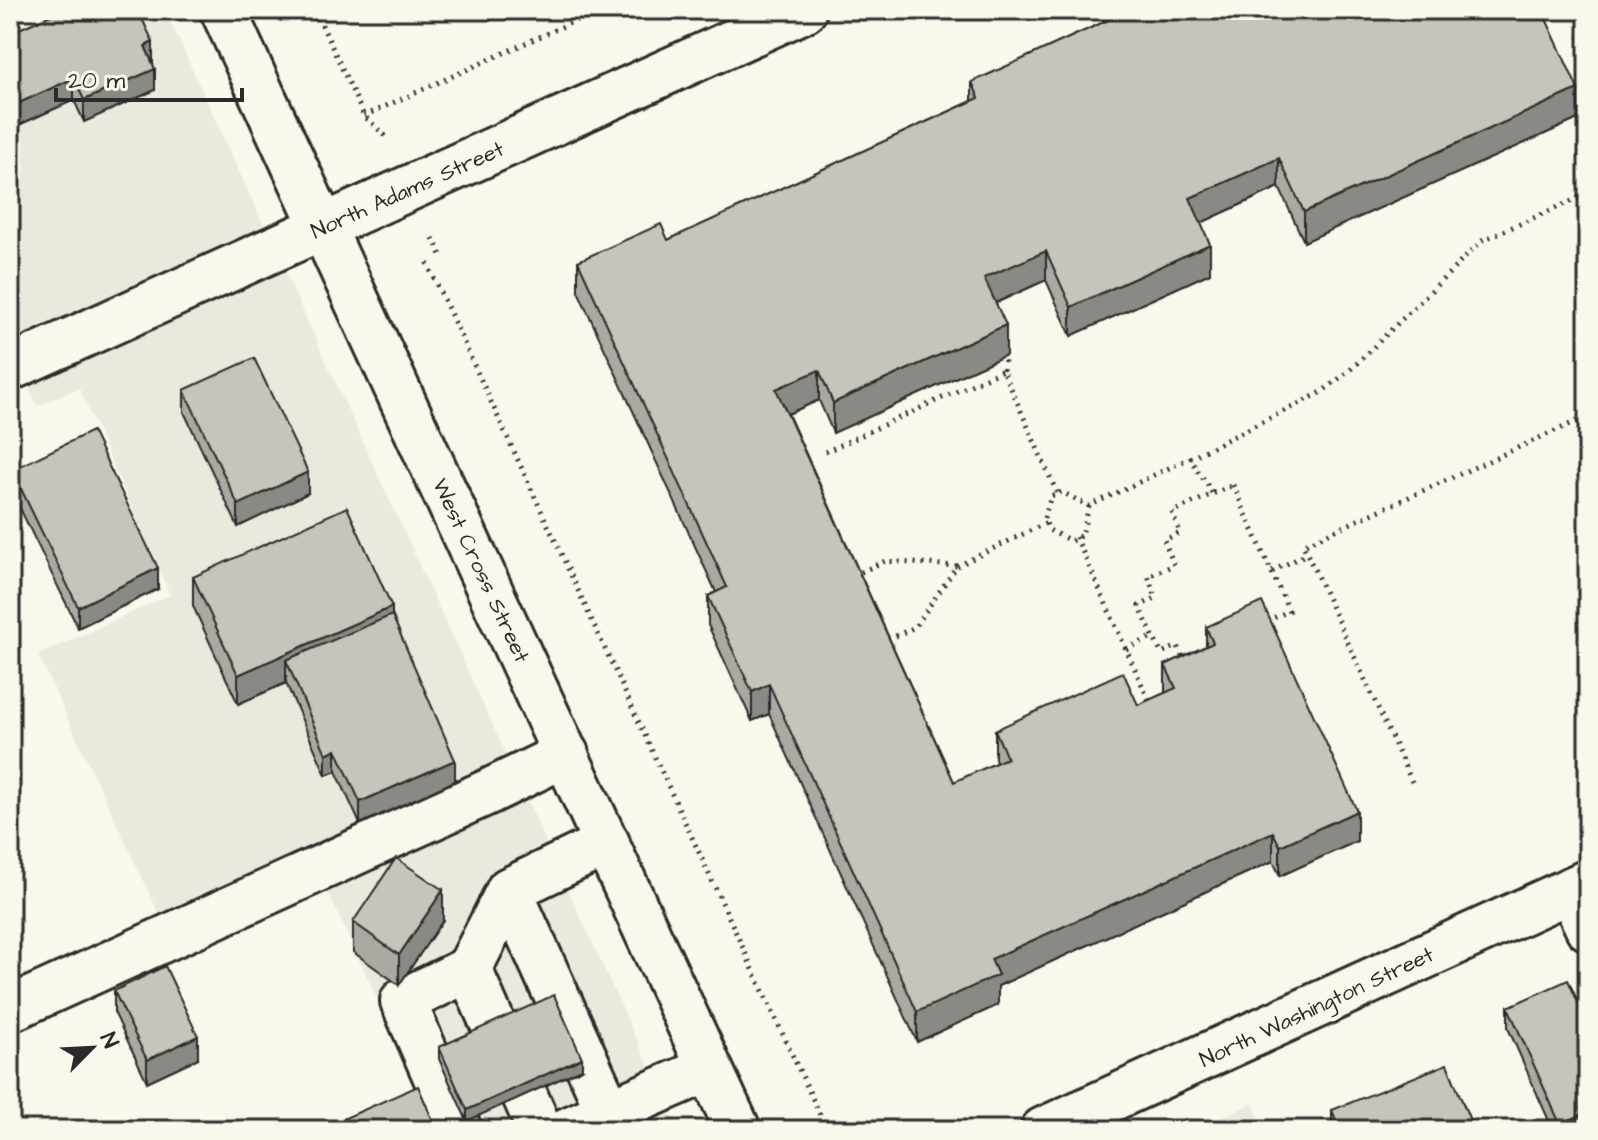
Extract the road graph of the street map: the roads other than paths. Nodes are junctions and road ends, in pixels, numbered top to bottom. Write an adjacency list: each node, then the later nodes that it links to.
1 (223, 10): 3 (street, West Cross Street)
2 (804, 10): 3 (street, North Adams Street)
3 (324, 226): 4 (street, North Adams Street); 5 (street, West Cross Street)
4 (10, 368)
5 (566, 754): 6 (street, West Cross Street); 10 (street)
6 (607, 843): 7 (street); 12 (street, West Cross Street)
7 (509, 890): 9 (street); 13 (street)
8 (1582, 900): 17 (street, North Washington Street)
9 (469, 969): 11 (street); 14 (street)
10 (10, 1009)
11 (497, 1033)
12 (709, 1069): 13 (street); 16 (street, West Cross Street)
13 (609, 1112): 15 (street)
14 (459, 1130)
15 (568, 1130)
16 (738, 1130)
17 (1043, 1130)

